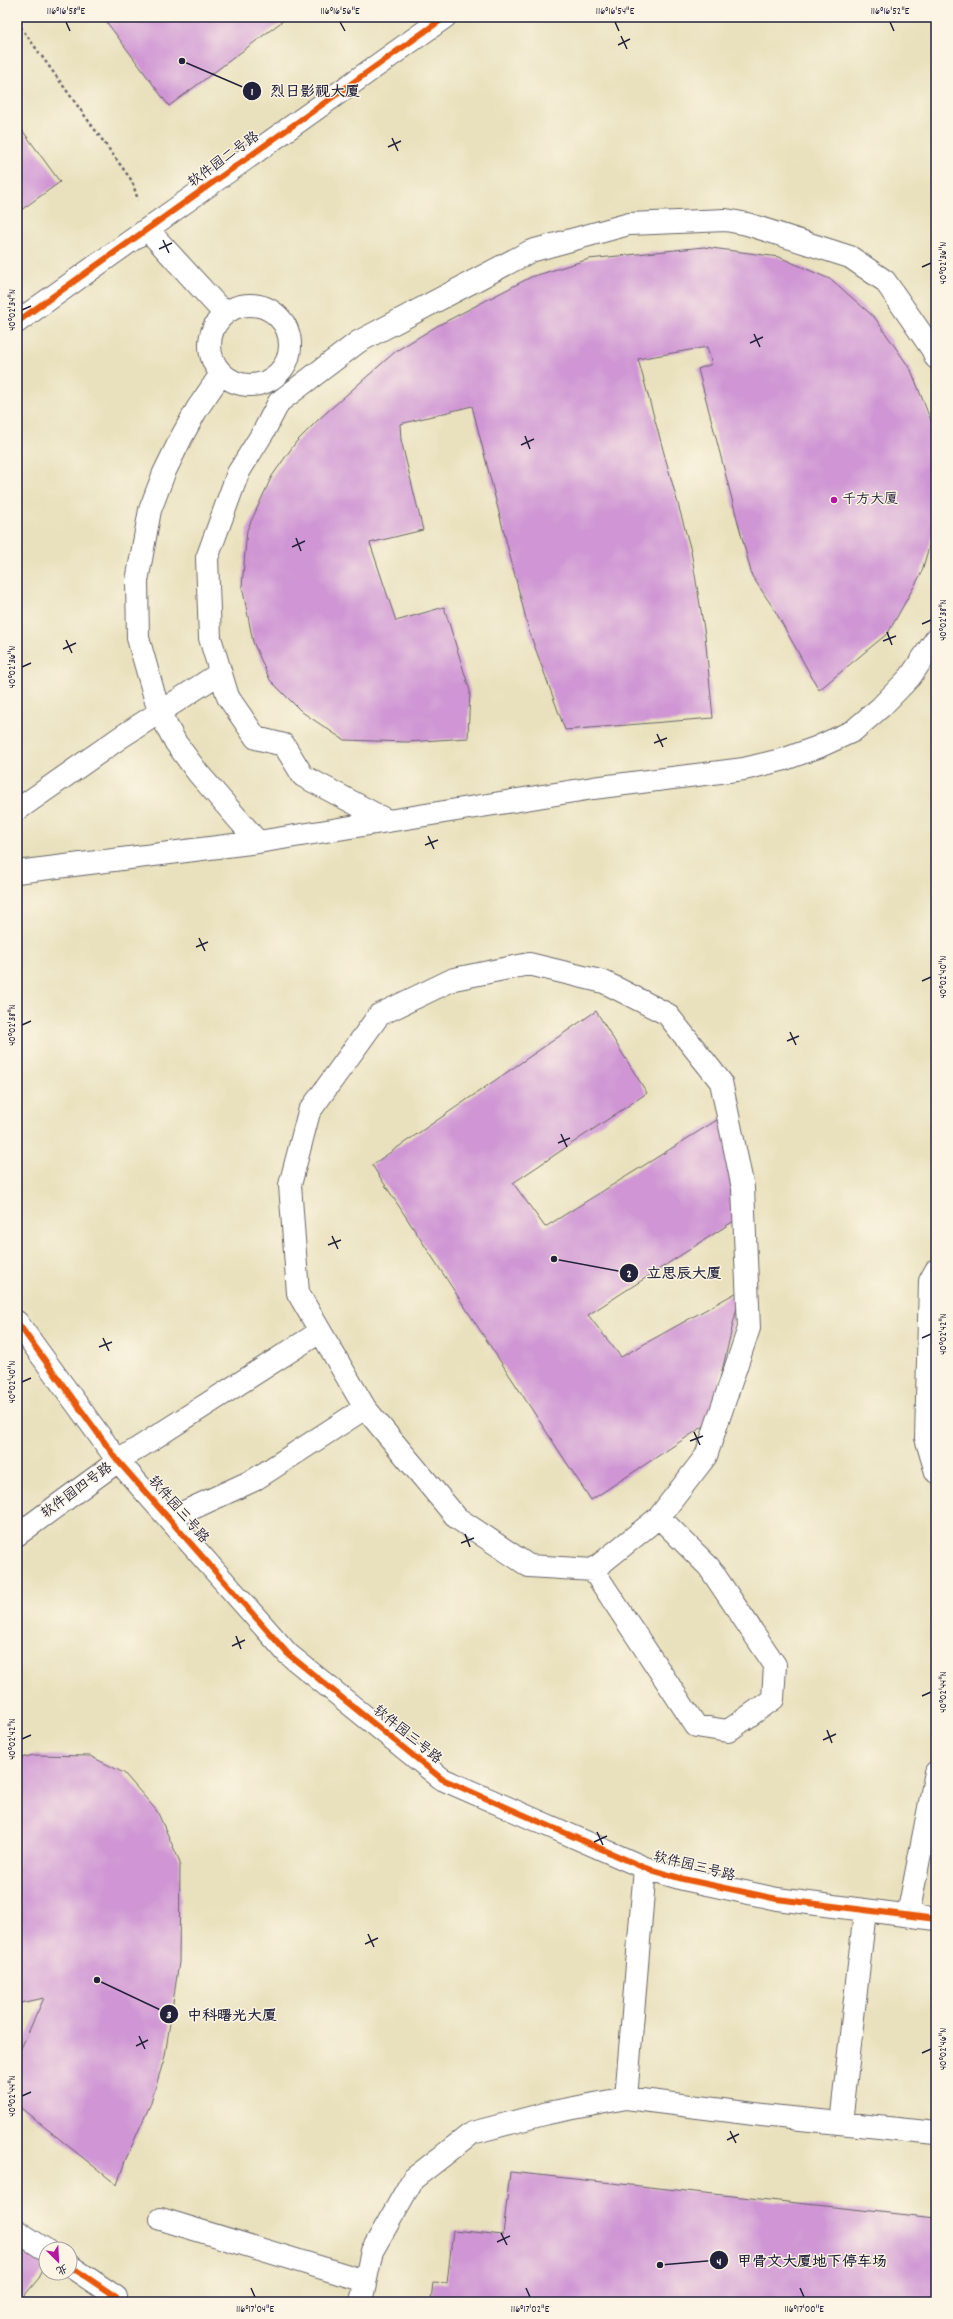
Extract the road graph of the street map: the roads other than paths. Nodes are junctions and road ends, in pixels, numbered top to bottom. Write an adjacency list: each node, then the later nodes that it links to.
1 (445, 17): 2 (street, 软件园二号路)
2 (147, 229): 3 (street); 4 (street, 软件园二号路)
3 (224, 314): 6 (street); 7 (street)
4 (17, 322)
5 (936, 358): 8 (street)
6 (221, 374): 7 (street); 11 (street)
7 (277, 375): 8 (street)
8 (296, 390): 10 (street)
9 (936, 639): 13 (street)
10 (220, 673): 11 (street); 13 (street)
11 (159, 712): 12 (street); 14 (street)
12 (17, 810)
13 (388, 821): 14 (street)
14 (258, 842): 15 (street)
15 (17, 872)
16 (936, 1270): 21 (street)
17 (17, 1322): 20 (street, 软件园三号路)
18 (315, 1336): 20 (street, 软件园四号路)
19 (365, 1408): 22 (street); 23 (street); 25 (street)
20 (118, 1461): 23 (street, 软件园三号路); 24 (street, 软件园四号路)
21 (936, 1472)
22 (659, 1517): 25 (street); 25 (street)
23 (169, 1519): 27 (street, 软件园三号路)
24 (17, 1535)
25 (593, 1570)
26 (936, 1772): 29 (street)
27 (646, 1868): 28 (street, 软件园三号路); 31 (street)
28 (865, 1911): 29 (street, 软件园三号路); 32 (street)
29 (908, 1915): 30 (street, 软件园三号路)
30 (936, 1918)
31 (626, 2098): 32 (street); 38 (street)
32 (841, 2123): 33 (street)
33 (936, 2133)
34 (161, 2219): 38 (street)
35 (17, 2231): 36 (street)
36 (38, 2245)
37 (78, 2271): 39 (street)
38 (363, 2292)
39 (116, 2297)

